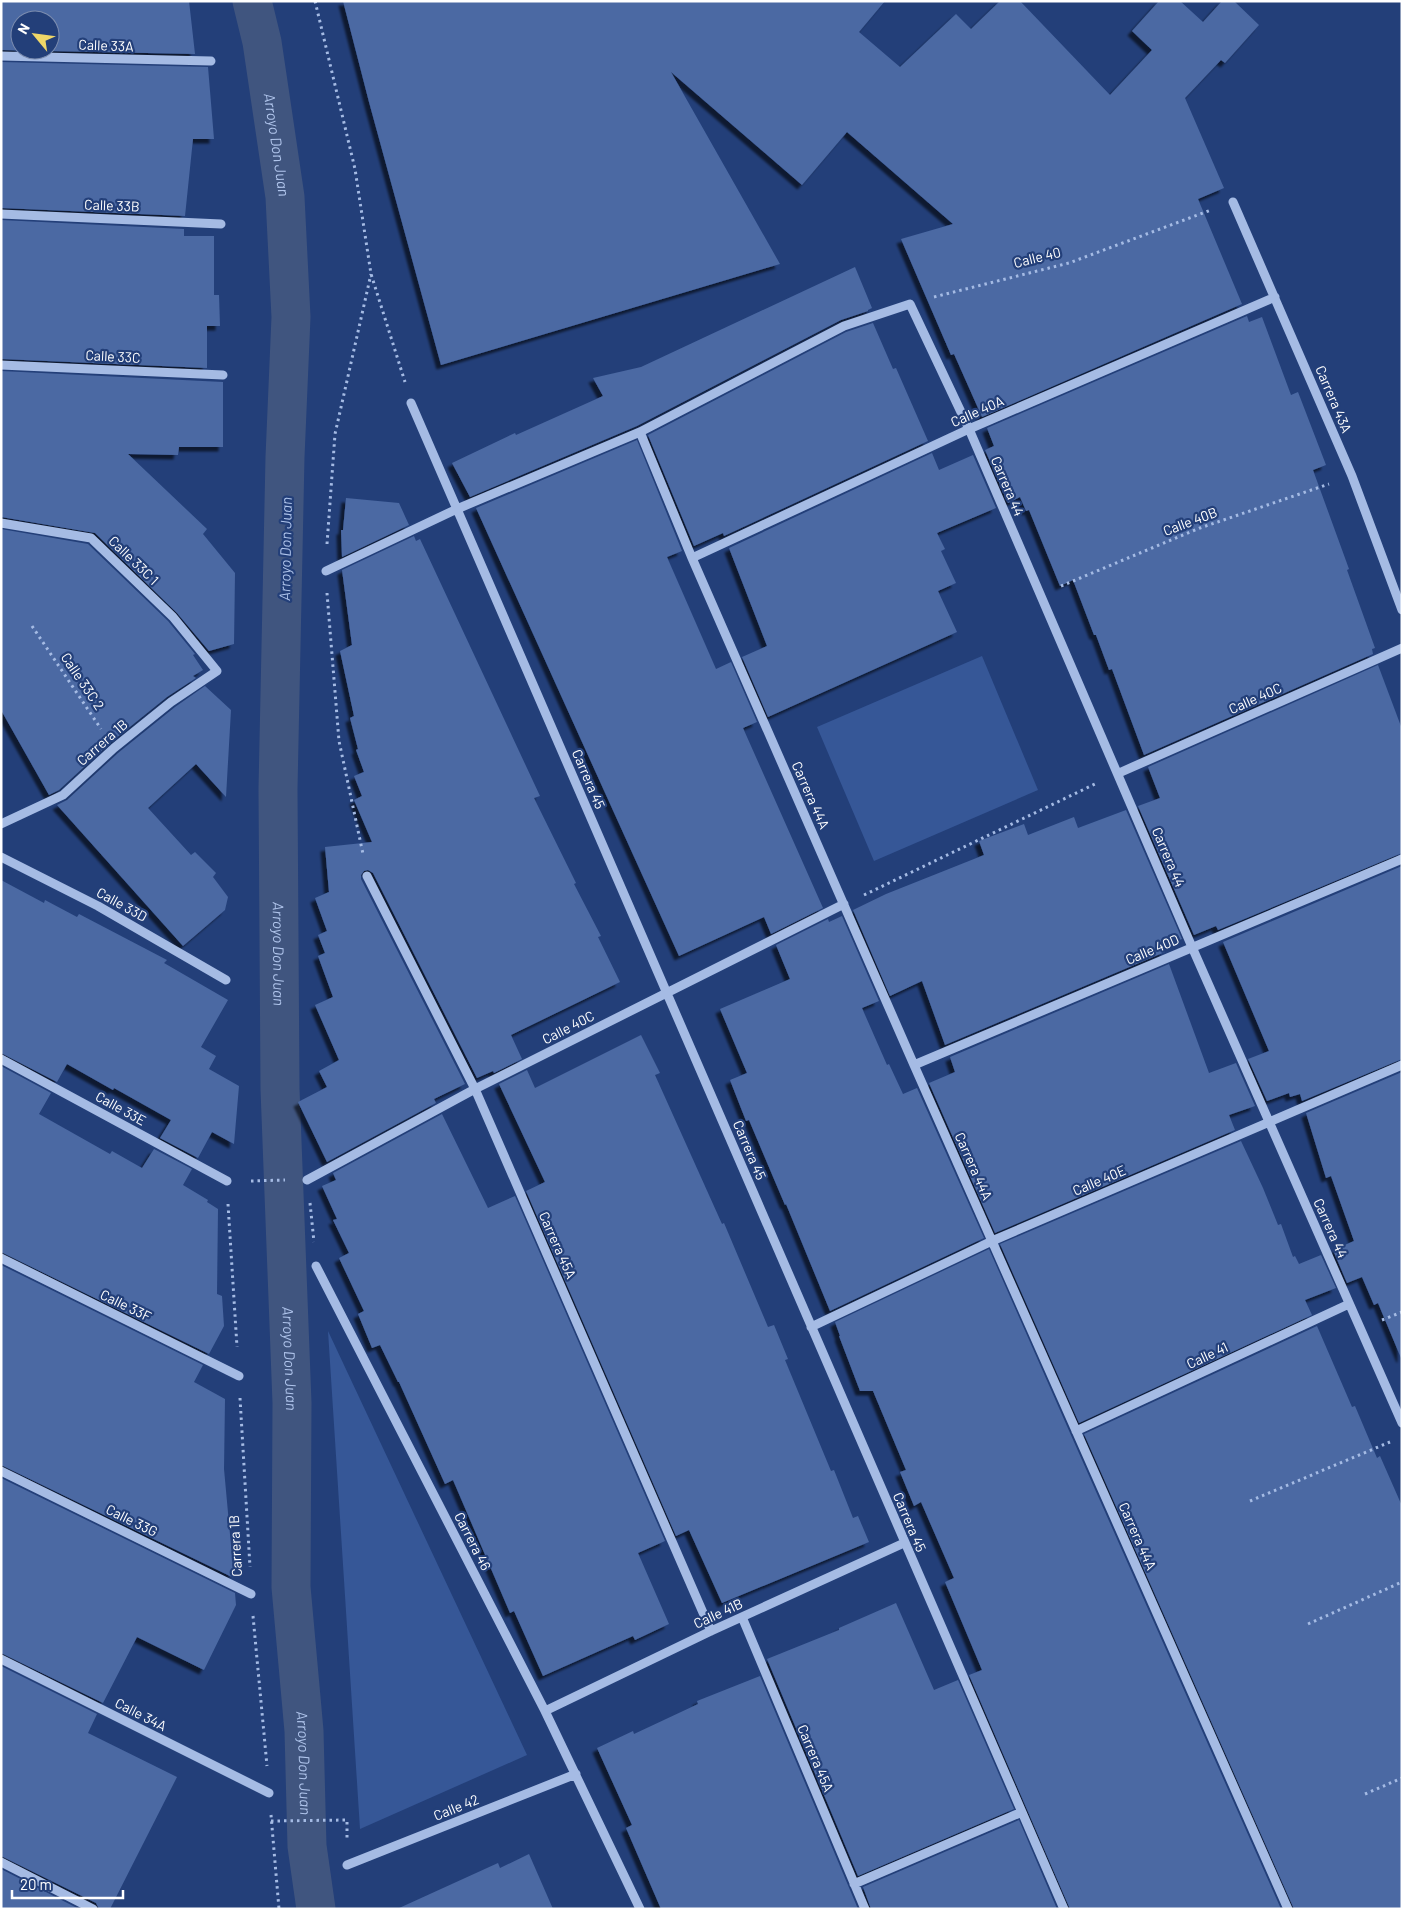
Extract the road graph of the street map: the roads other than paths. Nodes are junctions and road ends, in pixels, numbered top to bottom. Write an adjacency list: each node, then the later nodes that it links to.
1 (1, 56): 2 (street, Calle 33A)
2 (211, 62)
3 (1233, 202): 6 (street, Carrera 43A)
4 (1, 214): 5 (street, Calle 33B)
5 (221, 224)
6 (1275, 297): 10 (street, Calle 40A); 16 (street, Carrera 43A)
7 (1, 365): 8 (street, Calle 33C)
8 (223, 375)
9 (411, 402): 12 (street, Carrera 45)
10 (969, 429): 11 (street, Carrera 44); 14 (street, Calle 40A); 19 (street, Carrera 44)
11 (640, 432): 12 (street); 14 (street, Carrera 44A)
12 (458, 509): 15 (street); 27 (street, Carrera 45)
13 (1, 523): 18 (street, Calle 33C 1)
14 (692, 558): 24 (street, Carrera 44A)
15 (326, 571)
16 (1402, 610)
17 (1402, 648): 19 (street, Calle 40C)
18 (217, 671): 20 (street, Carrera 1B)
19 (1118, 773): 25 (street, Carrera 44)
20 (1, 824)
21 (1, 857): 26 (street, Calle 33D)
22 (1402, 859): 25 (street, Calle 40D)
23 (367, 876): 31 (street, Carrera 45A)
24 (844, 904): 27 (street, Calle 40C); 29 (street, Carrera 44A)
25 (1192, 947): 29 (street, Calle 40D); 32 (street, Carrera 44)
26 (226, 980)
27 (667, 993): 31 (street, Calle 40C); 39 (street, Carrera 45)
28 (1, 1059): 34 (street, Calle 33E)
29 (914, 1065): 35 (street, Carrera 44A)
30 (1402, 1065): 32 (street, Calle 40E)
31 (475, 1089): 33 (street, Calle 40C); 47 (street, Carrera 45A)
32 (1269, 1121): 35 (street, Calle 40E); 38 (street, Carrera 44)
33 (307, 1180)
34 (227, 1181)
35 (992, 1241): 39 (street, Calle 40E); 42 (street, Carrera 44A)
36 (1, 1258): 40 (street, Calle 33F)
37 (316, 1266): 49 (street, Carrera 46)
38 (1349, 1304): 41 (street, Carrera 44); 42 (street, Calle 41)
39 (811, 1327): 44 (street, Carrera 45)
40 (239, 1376)
41 (1402, 1423)
42 (1076, 1431): 60 (street, Carrera 44A)
43 (1, 1471): 45 (street, Calle 33G)
44 (904, 1543): 46 (street, Calle 41B); 52 (street, Carrera 45)
45 (251, 1594)
46 (742, 1618): 47 (street, Calle 41B); 55 (street, Carrera 45A)
47 (711, 1631): 49 (street, Calle 41B)
48 (1, 1659): 51 (street, Calle 34A)
49 (545, 1711): 50 (street, Carrera 46)
50 (576, 1774): 54 (street, Calle 42); 57 (street, Carrera 46)
51 (269, 1793)
52 (1022, 1812): 55 (street); 59 (street, Carrera 45)
53 (1, 1862): 56 (street)
54 (347, 1865)
55 (854, 1884): 58 (street, Carrera 45A)
56 (93, 1909)
57 (640, 1909)
58 (865, 1909)
59 (1064, 1909)
60 (1288, 1909)

